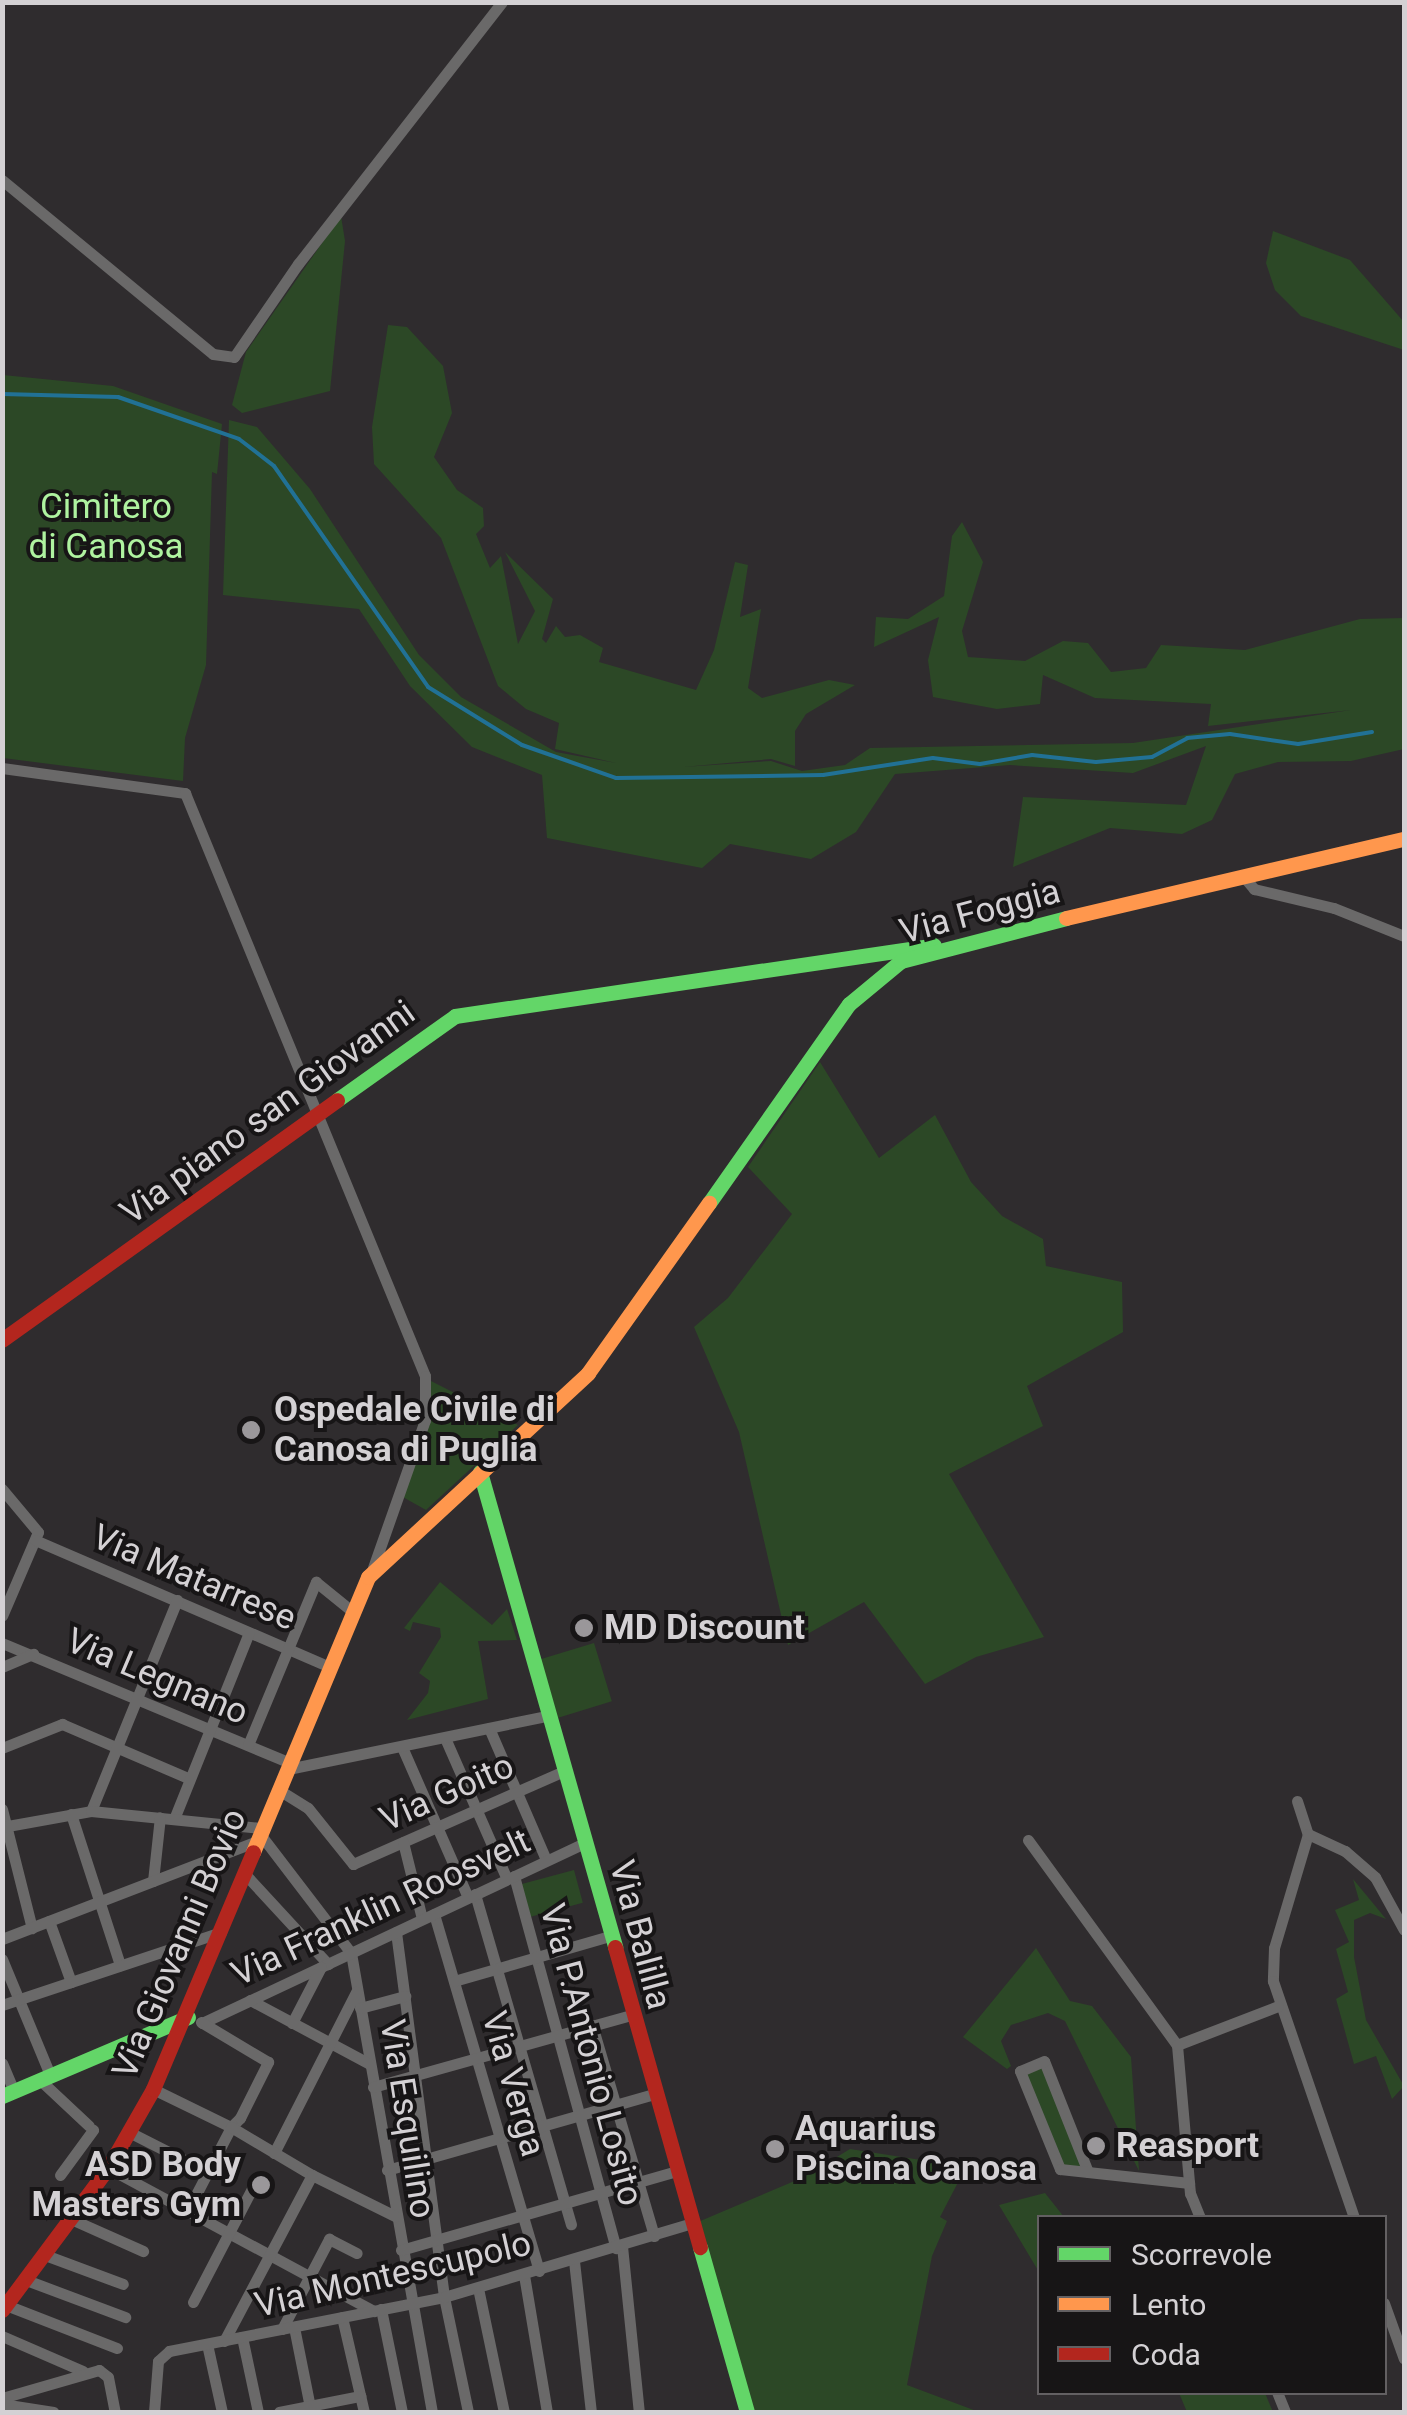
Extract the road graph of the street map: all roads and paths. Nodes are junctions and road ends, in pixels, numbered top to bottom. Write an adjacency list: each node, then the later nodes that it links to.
1 (502, 2): 2 (street)
2 (2, 180)
3 (2, 768): 8 (street)
4 (1404, 839): 5 (street, Via Foggia)
5 (1244, 877): 6 (street); 7 (street, Via Foggia)
6 (1404, 936)
7 (949, 946): 8 (street, Via piano san Giovanni); 10 (street, Via Foggia)
8 (320, 1112): 9 (street, Via piano san Giovanni); 13 (street)
9 (2, 1340)
10 (480, 1472): 13 (street, Via Foggia); 24 (street, Via Balilla)
11 (2, 1489): 12 (street)
12 (35, 1540): 14 (street, Via Matarrese); 16 (street)
13 (368, 1578): 15 (street, Via Giovanni Bovio)
14 (177, 1600): 17 (street, Via Matarrese); 23 (street)
15 (354, 1612): 19 (street); 22 (street, Via Giovanni Bovio)
16 (2, 1616)
17 (249, 1632): 19 (street, Via Matarrese); 26 (street)
18 (2, 1643): 20 (street, Via Legnano)
19 (286, 1648): 22 (street, Via Matarrese); 29 (street)
20 (33, 1654): 21 (street); 23 (street, Via Legnano)
21 (2, 1667)
22 (330, 1667): 32 (street, Via Giovanni Bovio)
23 (137, 1699): 26 (street, Via Legnano); 28 (street)
24 (546, 1716): 25 (street); 33 (street, Via Balilla)
25 (490, 1728): 27 (street); 36 (street)
26 (208, 1729): 29 (street, Via Legnano); 34 (street)
27 (446, 1738): 31 (street); 39 (street, Via P.Antonio Losito)
28 (117, 1746): 30 (street); 34 (street); 40 (street)
29 (248, 1746): 32 (street, Via Legnano)
30 (2, 1748)
31 (402, 1748): 32 (street); 45 (street)
32 (289, 1766): 35 (street, Via Giovanni Bovio)
33 (562, 1772): 36 (street, Via Goito); 50 (street, Via Balilla)
34 (188, 1778): 43 (street)
35 (279, 1790): 47 (street, Via Giovanni Bovio); 49 (street, Via Goito)
36 (517, 1792): 39 (street, Via Goito); 51 (street)
37 (1297, 1801): 46 (street)
38 (2, 1810): 44 (street)
39 (476, 1810): 45 (street, Via Goito); 53 (street, Via P.Antonio Losito)
40 (91, 1811): 41 (street); 42 (street)
41 (71, 1814): 44 (street); 56 (street)
42 (160, 1817): 43 (street); 54 (street)
43 (174, 1819): 47 (street)
44 (5, 1825): 59 (street)
45 (436, 1828): 49 (street, Via Goito); 55 (street)
46 (1308, 1834): 60 (street); 78 (street)
47 (260, 1835): 52 (street, Via Giovanni Bovio); 54 (street); 65 (street)
48 (1028, 1840): 86 (street)
49 (403, 1842): 57 (street, Via Verga)
50 (584, 1844): 51 (street, Via Franklin Roosvelt); 63 (street, Via Balilla)
51 (546, 1860): 53 (street, Via Franklin Roosvelt)
52 (244, 1874): 61 (street, Via Giovanni Bovio); 68 (street)
53 (510, 1877): 55 (street, Via Franklin Roosvelt); 66 (street, Via P.Antonio Losito)
54 (152, 1881): 56 (street)
55 (471, 1896): 57 (street, Via Franklin Roosvelt); 70 (street)
56 (99, 1902): 58 (street); 69 (street)
57 (428, 1916): 62 (street, Via Franklin Roosvelt); 71 (street, Via Verga)
58 (49, 1921): 59 (street); 72 (street)
59 (32, 1928): 64 (street)
60 (1404, 1930)
61 (221, 1932): 69 (street); 81 (street, Via Giovanni Bovio)
62 (396, 1932): 65 (street, Via Franklin Roosvelt); 74 (street)
63 (610, 1936): 66 (street); 80 (street, Via Balilla)
64 (2, 1939)
65 (351, 1953): 68 (street, Via Franklin Roosvelt); 73 (street, Via Esquilino)
66 (535, 1956): 70 (street); 84 (street, Via P.Antonio Losito)
67 (2, 1959): 75 (street)
68 (324, 1965): 76 (street, Via Franklin Roosvelt); 82 (street)
69 (120, 1966): 72 (street)
70 (497, 1970): 71 (street); 87 (street)
71 (454, 1981): 88 (street, Via Verga)
72 (71, 1982): 75 (street)
73 (358, 1990): 79 (street, Via Esquilino); 85 (street)
74 (405, 1996): 79 (street); 91 (street)
75 (19, 1999): 77 (street); 92 (street)
76 (250, 2000): 81 (street, Via Franklin Roosvelt); 82 (street)
77 (2, 2005)
78 (1278, 2006): 86 (street); 120 (street)
79 (360, 2008): 90 (street, Via Esquilino)
80 (631, 2015): 83 (street); 96 (street, Via Balilla)
81 (195, 2020): 92 (street); 94 (street, Via Giovanni Bovio); 100 (street)
82 (292, 2023): 85 (street)
83 (592, 2026): 84 (street); 97 (street)
84 (558, 2036): 87 (street); 98 (street, Via P.Antonio Losito)
85 (330, 2044): 90 (street); 103 (street)
86 (1177, 2044): 114 (street)
87 (520, 2047): 88 (street); 99 (street)
88 (478, 2059): 91 (street); 102 (street, Via Verga)
89 (2, 2063): 95 (street)
90 (370, 2064): 93 (street, Via Esquilino)
91 (416, 2076): 93 (street); 104 (street)
92 (45, 2077): 95 (street); 110 (street)
93 (373, 2087): 106 (street, Via Esquilino)
94 (153, 2089): 100 (street); 101 (street, Via Giovanni Bovio)
95 (8, 2094)
96 (654, 2094): 97 (street); 107 (street, Via Balilla)
97 (616, 2106): 98 (street); 113 (street)
98 (580, 2116): 99 (street); 115 (street, Via P.Antonio Losito)
99 (542, 2126): 102 (street); 116 (street)
100 (231, 2127): 103 (street); 108 (street)
101 (129, 2132): 105 (street, Via Giovanni Bovio); 108 (street)
102 (501, 2140): 104 (street); 118 (street, Via Verga)
103 (274, 2153): 111 (street)
104 (427, 2160): 106 (street); 127 (street)
105 (108, 2168): 117 (street); 122 (street, Via Giovanni Bovio)
106 (387, 2170): 121 (street, Via Esquilino)
107 (676, 2171): 113 (street); 123 (street, Via Balilla)
108 (208, 2172): 117 (street)
109 (1088, 2172): 109 (street); 114 (street)
110 (60, 2174)
111 (312, 2175): 121 (street); 131 (street)
112 (256, 2182): 125 (street)
113 (638, 2183): 115 (street); 126 (street)
114 (1189, 2184): 119 (street)
115 (601, 2194): 116 (street); 128 (street, Via P.Antonio Losito)
116 (564, 2203): 118 (street); 124 (street)
117 (188, 2210): 125 (street)
118 (522, 2214): 127 (street); 135 (street, Via Verga)
119 (1199, 2215)
120 (1353, 2215)
121 (395, 2216): 129 (street, Via Esquilino)
122 (71, 2219): 130 (street); 133 (street, Via Giovanni Bovio)
123 (692, 2223): 126 (street, Via Montescupolo); 174 (street, Via Balilla)
124 (571, 2224)
125 (229, 2232): 131 (street); 142 (street)
126 (654, 2236): 128 (street, Via Montescupolo)
127 (438, 2240): 129 (street); 141 (street)
128 (619, 2247): 134 (street, Via Montescupolo); 173 (street, Via P.Antonio Losito)
129 (400, 2250): 143 (street, Via Esquilino)
130 (143, 2251)
131 (270, 2252): 136 (street); 152 (street)
132 (356, 2254): 136 (street)
133 (45, 2255): 138 (street, Via Giovanni Bovio); 139 (street)
134 (574, 2261): 135 (street, Via Montescupolo); 172 (street)
135 (539, 2271): 137 (street, Via Montescupolo)
136 (310, 2276): 145 (street); 149 (street)
137 (524, 2276): 140 (street, Via Montescupolo); 171 (street)
138 (26, 2280): 144 (street, Via Giovanni Bovio); 147 (street)
139 (123, 2284)
140 (478, 2288): 141 (street, Via Montescupolo); 170 (street)
141 (444, 2297): 143 (street, Via Montescupolo); 169 (street)
142 (193, 2302)
143 (410, 2304): 145 (street, Via Montescupolo); 168 (street, Via Esquilino)
144 (4, 2308): 154 (street)
145 (377, 2310): 148 (street, Via Montescupolo); 167 (street)
146 (1387, 2312): 155 (street)
147 (124, 2317)
148 (342, 2317): 149 (street, Via Montescupolo); 157 (street)
149 (288, 2328): 151 (street, Via Montescupolo); 159 (street)
150 (2, 2336): 156 (street)
151 (242, 2337): 152 (street, Via Montescupolo); 164 (street)
152 (224, 2341): 153 (street, Via Montescupolo)
153 (207, 2344): 162 (street, Via Montescupolo); 163 (street)
154 (117, 2348)
155 (1404, 2359)
156 (83, 2370): 158 (street); 161 (street)
157 (360, 2396): 159 (street); 166 (street)
158 (2, 2401): 160 (street)
159 (311, 2409): 165 (street)
160 (53, 2412)
161 (115, 2412)
162 (154, 2412)
163 (222, 2412)
164 (258, 2412)
165 (279, 2412)
166 (364, 2412)
167 (402, 2412)
168 (432, 2412)
169 (468, 2412)
170 (504, 2412)
171 (547, 2412)
172 (591, 2412)
173 (639, 2412)
174 (747, 2412)

